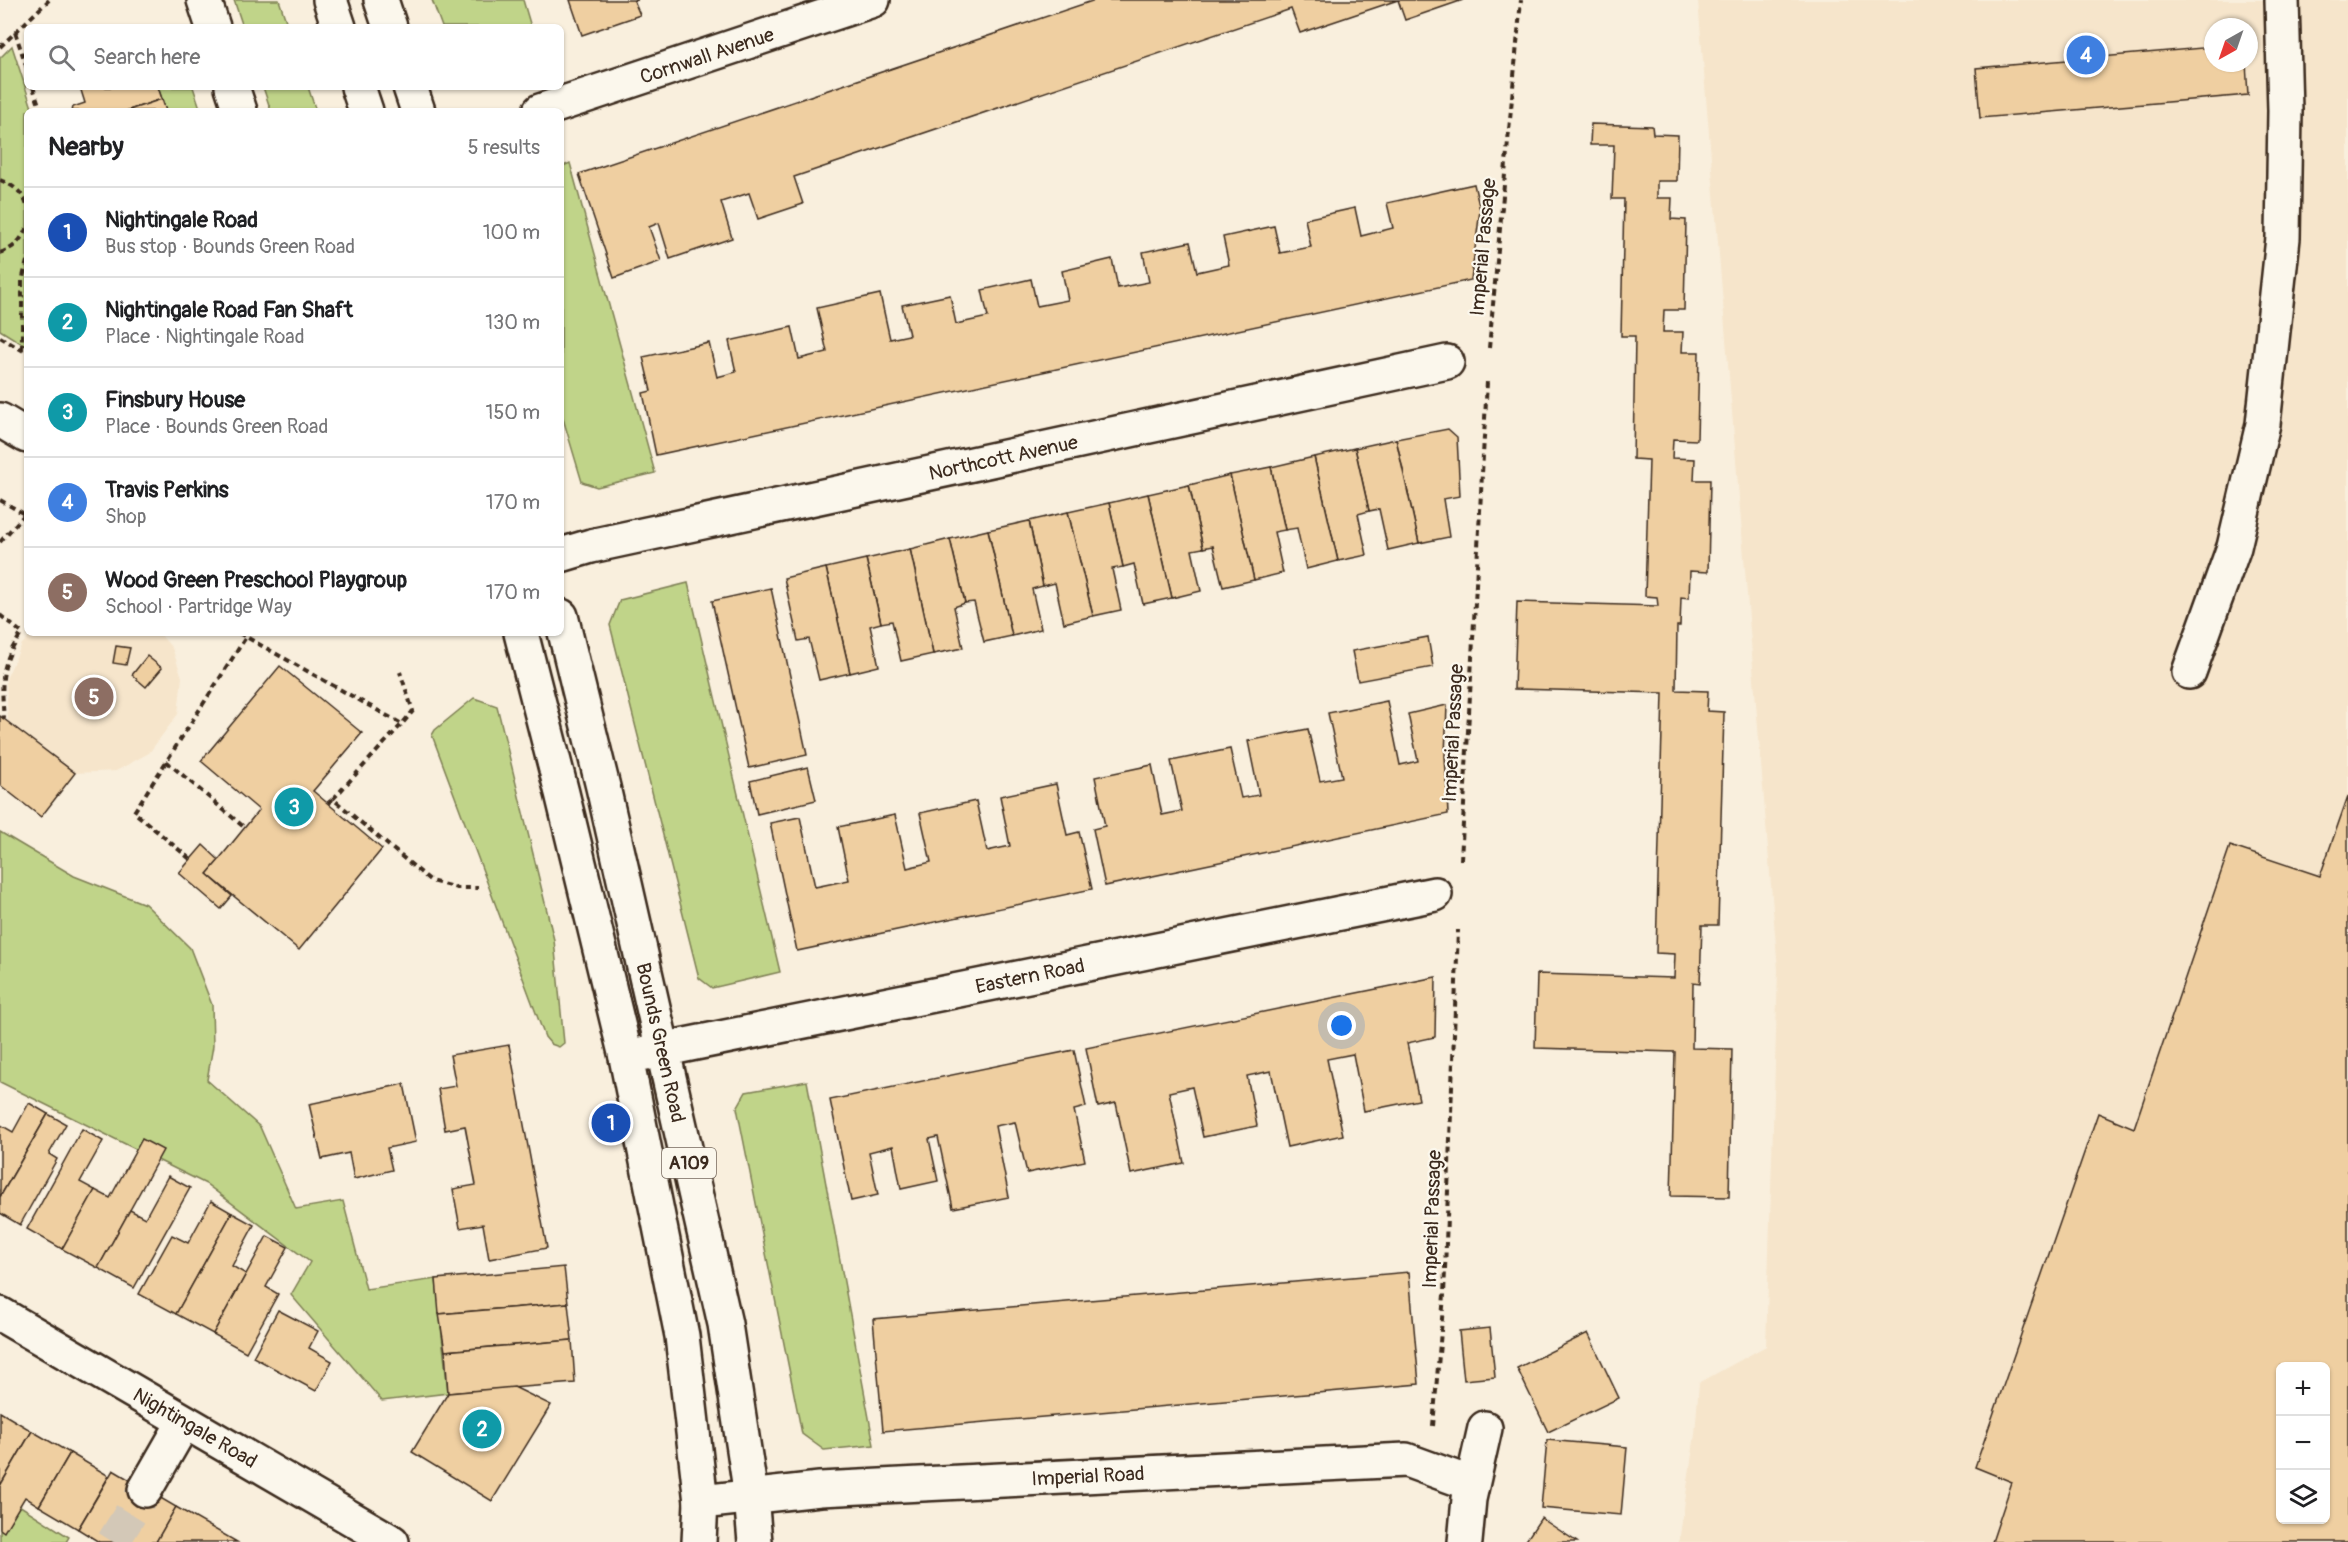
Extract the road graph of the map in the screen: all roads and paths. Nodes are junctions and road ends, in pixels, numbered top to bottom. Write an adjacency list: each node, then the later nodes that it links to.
1 (49, 0): 11 (path)
2 (204, 0): 8 (street)
3 (330, 0): 9 (street)
4 (381, 0): 10 (street)
5 (873, 0): 22 (street, Cornwall Avenue)
6 (1521, 0): 30 (path, Imperial Passage)
7 (2282, 0): 45 (street)
8 (212, 24)
9 (338, 24)
10 (389, 24)
11 (15, 32): 12 (path); 13 (path)
12 (0, 47)
13 (24, 59)
14 (34, 90): 18 (path)
15 (233, 90): 19 (street)
16 (359, 90): 20 (street)
17 (411, 90): 21 (street)
18 (40, 108)
19 (239, 108)
20 (365, 108)
21 (417, 108)
22 (549, 108)
23 (0, 180): 24 (path)
24 (24, 201)
25 (24, 233): 26 (path)
26 (0, 253)
27 (24, 273): 29 (path)
28 (0, 337): 29 (path)
29 (22, 350)
30 (1488, 356)
31 (1447, 363): 39 (street, Northcott Avenue)
32 (1487, 379): 53 (path, Imperial Passage)
33 (0, 420): 34 (street)
34 (24, 434)
35 (0, 500): 36 (path)
36 (24, 513)
37 (24, 516): 38 (path)
38 (0, 542)
39 (564, 554)
40 (0, 615): 46 (path)
41 (564, 628): 57 (street, Bounds Green Road / A109)
42 (521, 636): 58 (street, Bounds Green Road / A109)
43 (246, 637): 47 (path); 48 (path)
44 (400, 672): 47 (path)
45 (2189, 672)
46 (4, 719)
47 (402, 724): 49 (path)
48 (166, 761): 51 (path); 52 (path)
49 (333, 799): 50 (path); 54 (path)
50 (328, 803)
51 (245, 828)
52 (190, 859)
53 (1461, 866)
54 (478, 888)
55 (1435, 894): 57 (street, Eastern Road)
56 (1458, 926): 62 (path, Imperial Passage)
57 (663, 1050): 58 (street, Eastern Road); 65 (street, Bounds Green Road / A109)
58 (626, 1057): 66 (street, Bounds Green Road / A109)
59 (0, 1314): 60 (street, Nightingale Road)
60 (184, 1422): 64 (street); 67 (street, Nightingale Road)
61 (1485, 1428): 63 (street)
62 (1433, 1469): 63 (street, Imperial Road); 65 (street, Imperial Road)
63 (1472, 1484): 70 (street)
64 (145, 1490)
65 (751, 1496): 66 (street, Imperial Road); 69 (street, Bounds Green Road / A109)
66 (700, 1502): 68 (street, Bounds Green Road / A109)
67 (392, 1542)
68 (699, 1542)
69 (755, 1542)
70 (1465, 1542)

